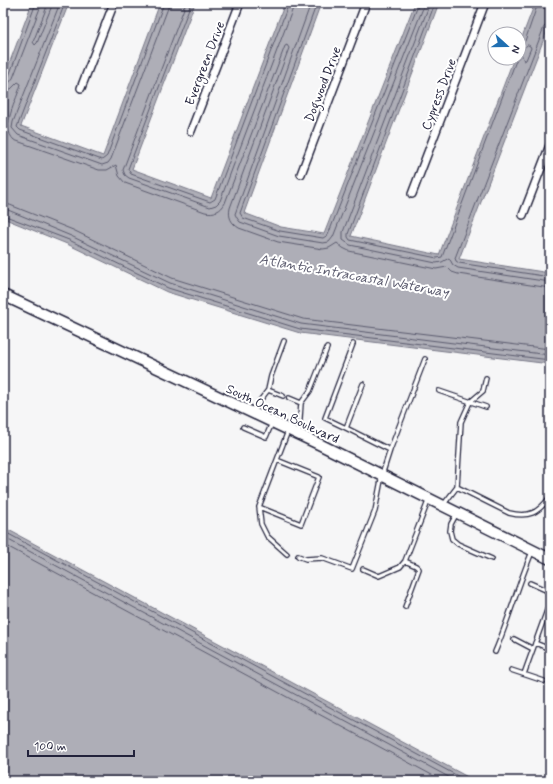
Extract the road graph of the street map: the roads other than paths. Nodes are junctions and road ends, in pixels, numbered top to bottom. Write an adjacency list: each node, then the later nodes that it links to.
1 (114, 3): 5 (street)
2 (240, 3): 6 (street, Evergreen Drive)
3 (366, 3): 8 (street, Dogwood Drive)
4 (485, 3): 9 (street, Cypress Drive)
5 (81, 88)
6 (191, 131)
7 (550, 145): 10 (street)
8 (301, 174)
9 (412, 194)
10 (523, 215)
11 (3, 295): 25 (main road, South Ocean Boulevard)
12 (284, 341): 18 (lane)
13 (353, 344): 28 (lane)
14 (327, 348): 23 (lane)
15 (425, 359): 31 (lane)
16 (486, 378): 22 (lane)
17 (363, 384): 28 (lane)
18 (268, 390): 20 (lane); 25 (lane)
19 (439, 391): 22 (lane)
20 (283, 396)
21 (289, 398): 23 (lane)
22 (470, 402): 24 (lane); 34 (lane)
23 (301, 403): 30 (lane)
24 (486, 407)
25 (251, 412): 26 (main road, South Ocean Boulevard)
26 (272, 422): 27 (lane); 29 (main road, South Ocean Boulevard)
27 (243, 428)
28 (346, 428): 31 (lane)
29 (289, 430): 30 (main road, South Ocean Boulevard); 32 (lane)
30 (299, 435): 33 (main road, South Ocean Boulevard)
31 (390, 450): 33 (lane)
32 (277, 460): 38 (lane); 38 (lane)
33 (382, 475): 36 (main road, South Ocean Boulevard); 42 (lane)
34 (457, 487): 35 (lane); 37 (lane)
35 (550, 497)
36 (429, 498): 37 (main road, South Ocean Boulevard); 45 (lane)
37 (443, 505): 39 (main road, South Ocean Boulevard)
38 (259, 507): 41 (lane)
39 (458, 512): 40 (main road, South Ocean Boulevard); 43 (lane)
40 (532, 550): 44 (main road, South Ocean Boulevard); 55 (lane)
41 (287, 554)
42 (298, 556)
43 (492, 559)
44 (550, 559)
45 (405, 561): 46 (lane); 50 (lane)
46 (364, 569)
47 (530, 583): 48 (lane)
48 (550, 592)
49 (550, 603): 52 (lane)
50 (405, 607)
51 (514, 639): 53 (lane)
52 (535, 643): 53 (lane); 54 (lane)
53 (533, 649): 57 (lane)
54 (550, 649)
55 (495, 652)
56 (511, 670): 57 (lane)
57 (524, 674): 58 (lane)
58 (544, 681)

